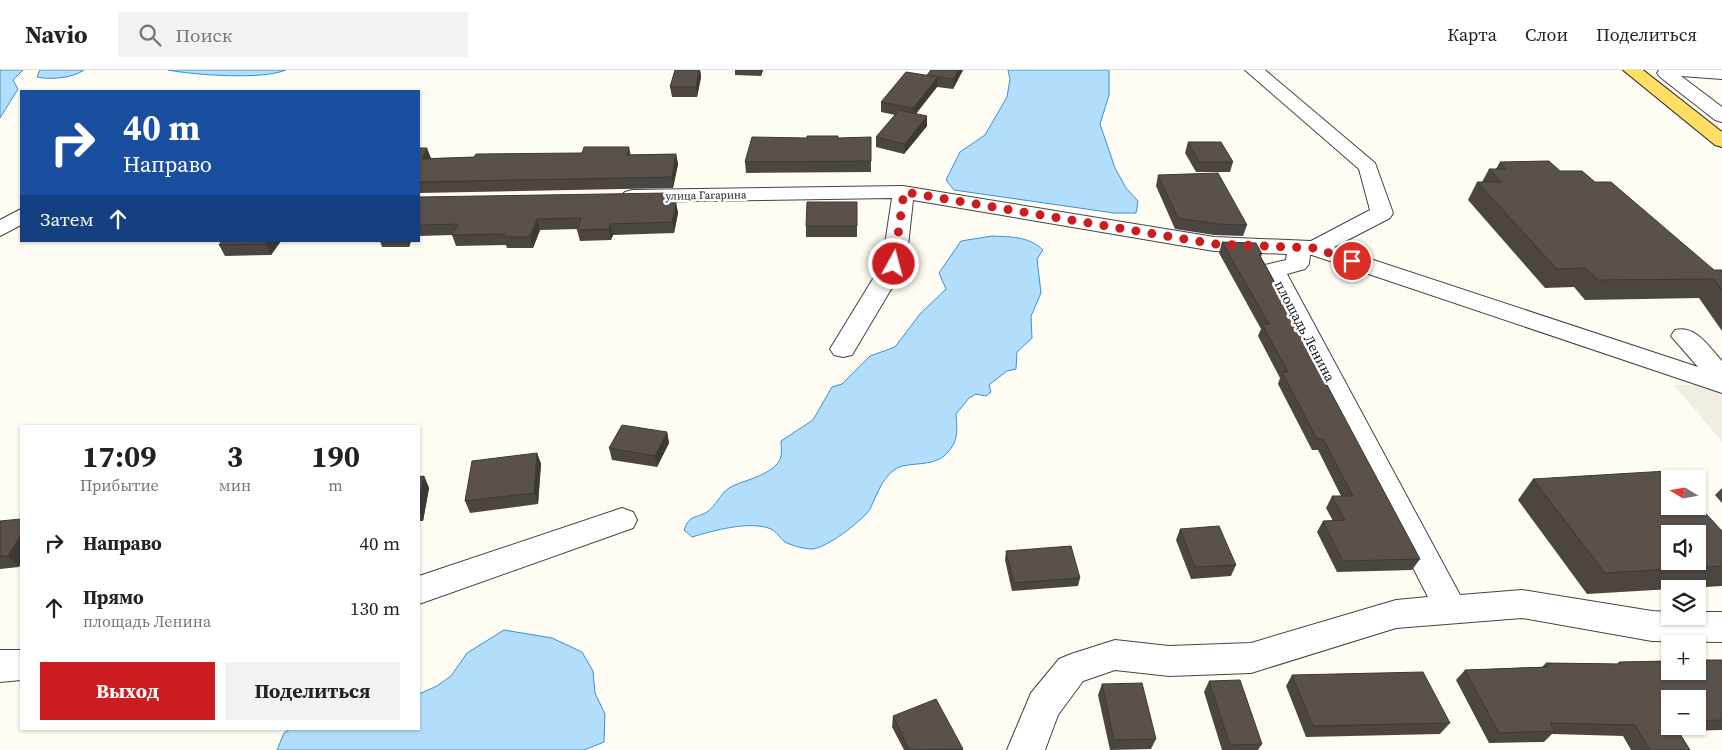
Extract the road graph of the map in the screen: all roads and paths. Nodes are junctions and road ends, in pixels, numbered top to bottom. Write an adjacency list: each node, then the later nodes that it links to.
1 (1254, 70): 12 (street)
2 (1632, 70): 7 (main road)
3 (1685, 70): 6 (street)
4 (1689, 70): 5 (street)
5 (1722, 74)
6 (1722, 116)
7 (1722, 141)
8 (904, 192): 9 (street, улица Гагарина); 12 (street, улица Гагарина); 14 (street)
9 (617, 197)
10 (20, 217): 11 (street)
11 (0, 229)
12 (1307, 248): 16 (street); 19 (street, площадь Ленина)
13 (1684, 336): 15 (street)
14 (843, 348)
15 (1722, 377)
16 (1722, 384)
17 (622, 520): 18 (street)
18 (420, 590)
19 (1452, 611): 20 (street); 23 (street)
20 (1722, 627)
21 (20, 665): 22 (street)
22 (0, 666)
23 (1026, 750)

